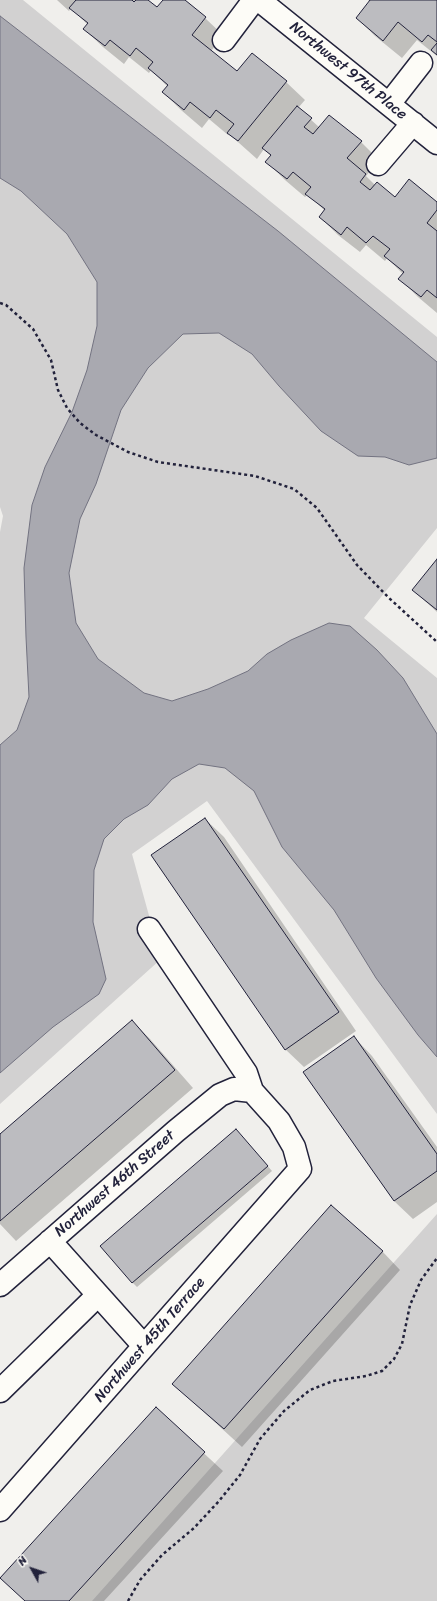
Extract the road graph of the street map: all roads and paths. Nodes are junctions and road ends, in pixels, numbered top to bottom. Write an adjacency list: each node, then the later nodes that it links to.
1 (254, 0): 3 (street)
2 (259, 0): 5 (street, Northwest 97th Place)
3 (224, 40)
4 (421, 63): 5 (street)
5 (389, 104): 6 (street, Northwest 97th Place)
6 (413, 123): 7 (street, Northwest 97th Place); 8 (street)
7 (437, 142)
8 (378, 164)
9 (0, 302): 10 (path)
10 (437, 642)
11 (149, 929): 12 (street)
12 (243, 1090): 13 (street, Northwest 46th Street); 17 (street, Northwest 45th Terrace)
13 (50, 1241): 15 (street, Northwest 46th Street); 16 (street)
14 (437, 1258): 20 (path)
15 (0, 1285)
16 (98, 1295): 17 (street); 18 (street)
17 (144, 1346): 19 (street, Northwest 45th Terrace)
18 (0, 1391)
19 (0, 1509)
20 (128, 1601)

